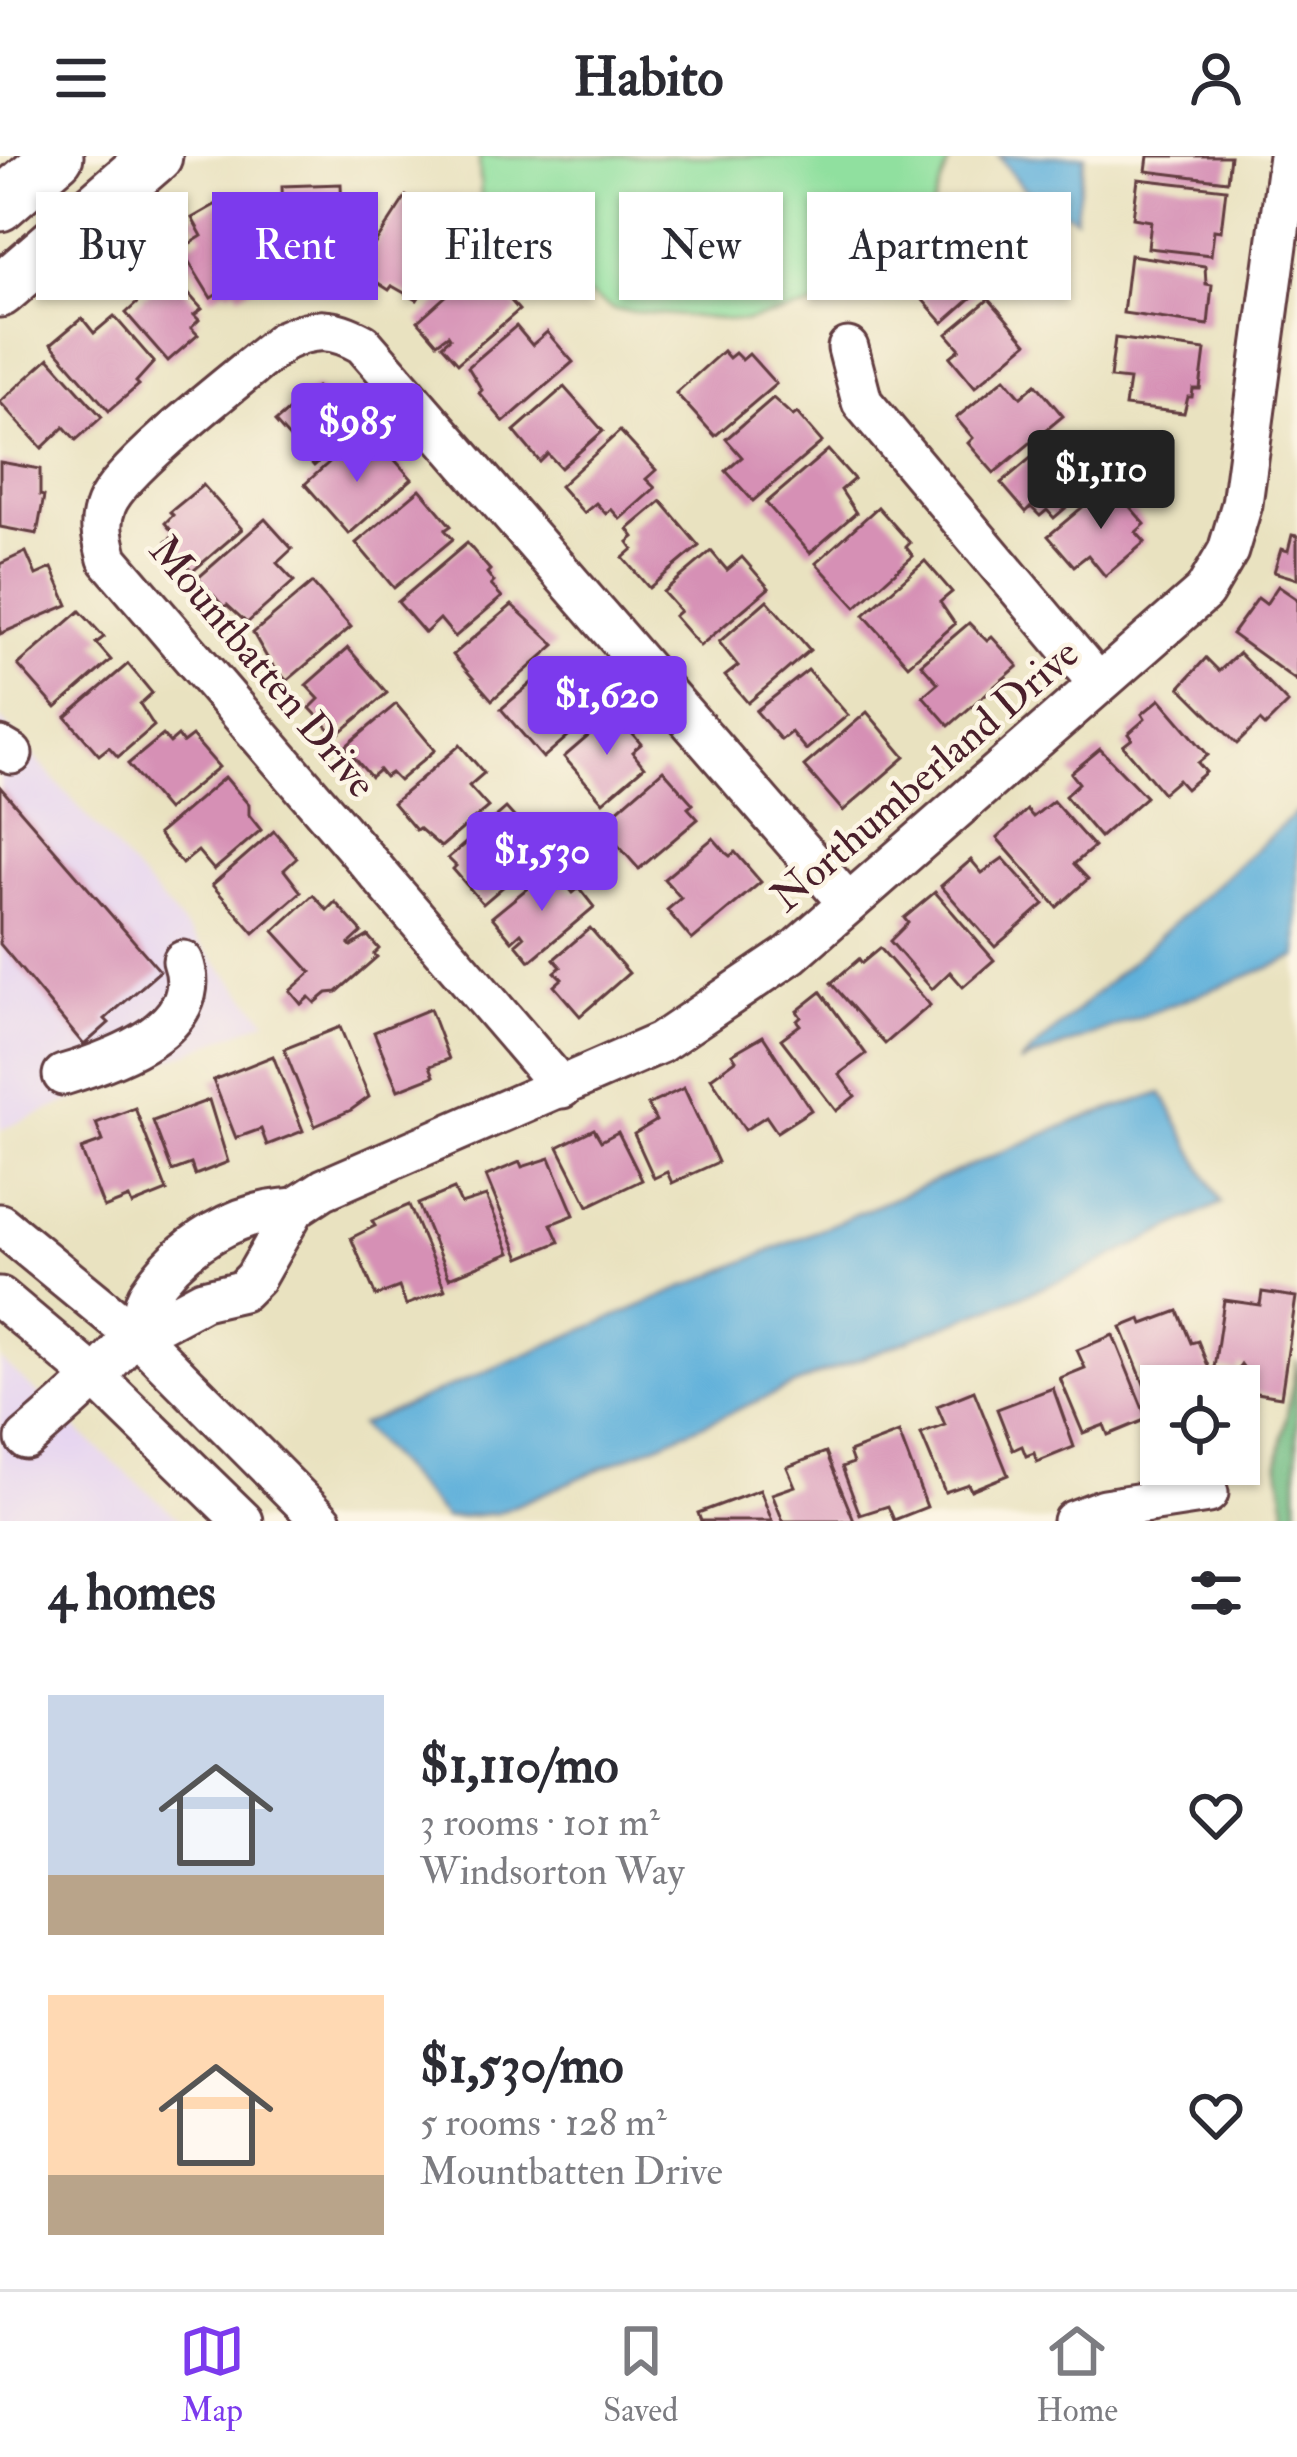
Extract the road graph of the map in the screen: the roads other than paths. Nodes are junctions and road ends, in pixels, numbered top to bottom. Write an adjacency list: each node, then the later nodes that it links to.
1 (57, 156): 5 (main road)
2 (156, 156): 4 (main road)
3 (1289, 156): 11 (street, Northumberland Drive)
4 (114, 192)
5 (0, 205)
6 (36, 238): 7 (main road)
7 (0, 240)
8 (36, 260): 9 (main road)
9 (0, 291)
10 (848, 348): 11 (street)
11 (1098, 683): 12 (street, Northumberland Drive)
12 (847, 902): 15 (street, Northumberland Drive); 15 (street, Mountbatten Drive)
13 (183, 961): 14 (street)
14 (63, 1075)
15 (562, 1088): 16 (street, Northumberland Drive)
16 (295, 1208): 20 (street, Northumberland Drive); 20 (street, Northumberland Drive)
17 (0, 1224): 20 (street)
18 (0, 1270): 20 (street)
19 (0, 1297): 21 (street)
20 (137, 1328): 21 (street, Northumberland Drive); 26 (street)
21 (95, 1377): 22 (street, Northumberland Drive); 24 (street); 25 (street)
22 (26, 1439)
23 (1208, 1493): 27 (street)
24 (243, 1521)
25 (292, 1521)
26 (322, 1521)
27 (1072, 1521)

